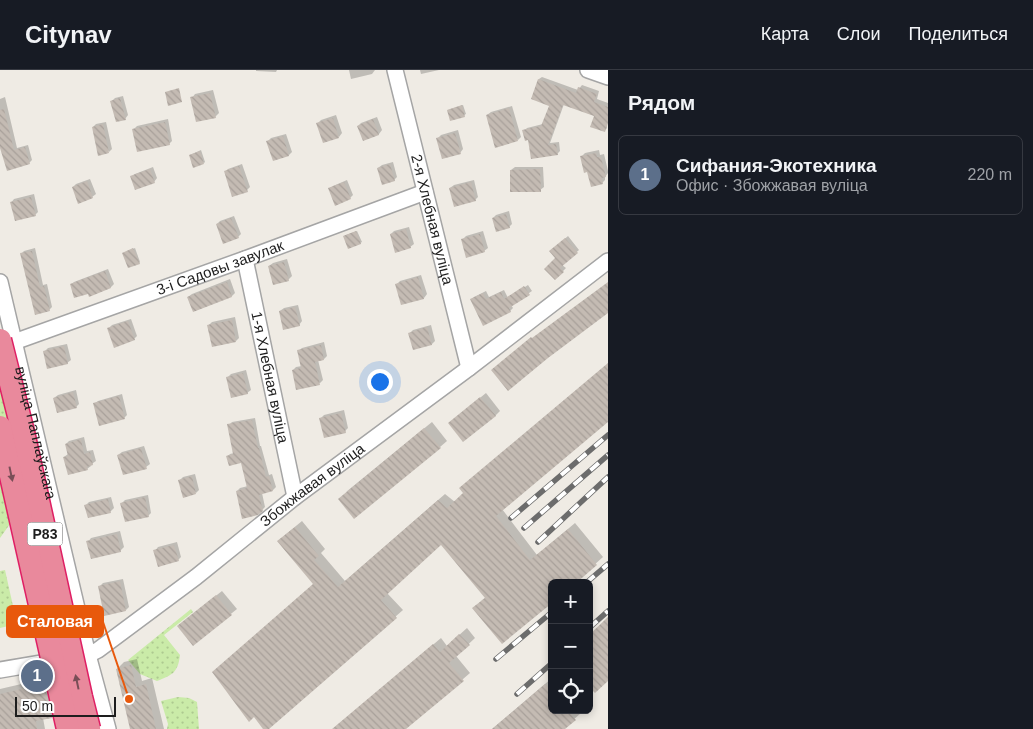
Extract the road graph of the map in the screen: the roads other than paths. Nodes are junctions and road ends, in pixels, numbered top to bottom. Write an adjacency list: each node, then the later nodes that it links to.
1 (395, 70): 4 (street, 2-я Хлебная вуліца)
2 (588, 70): 3 (street)
3 (608, 77)
4 (425, 192): 5 (street, 3-і Садовы завулак); 9 (street, 2-я Хлебная вуліца)
5 (245, 259): 8 (street, 3-і Садовы завулак); 11 (street, 1-я Хлебная вуліца)
6 (608, 261): 9 (street, Збожжавая вуліца)
7 (0, 282): 8 (street, вуліца Паплаўскага)
8 (7, 341): 12 (street, вуліца Паплаўскага); 15 (highway, Р83, one-way to 8, bridge)
9 (469, 368): 11 (street, Збожжавая вуліца)
10 (0, 427): 14 (highway, Р83, one-way to 14, bridge)
11 (295, 497): 12 (street, Збожжавая вуліца)
12 (88, 655): 13 (street, Збожжавая вуліца); 16 (street, вуліца Паплаўскага)
13 (0, 670)
14 (68, 729)
15 (89, 729)
16 (108, 729)

